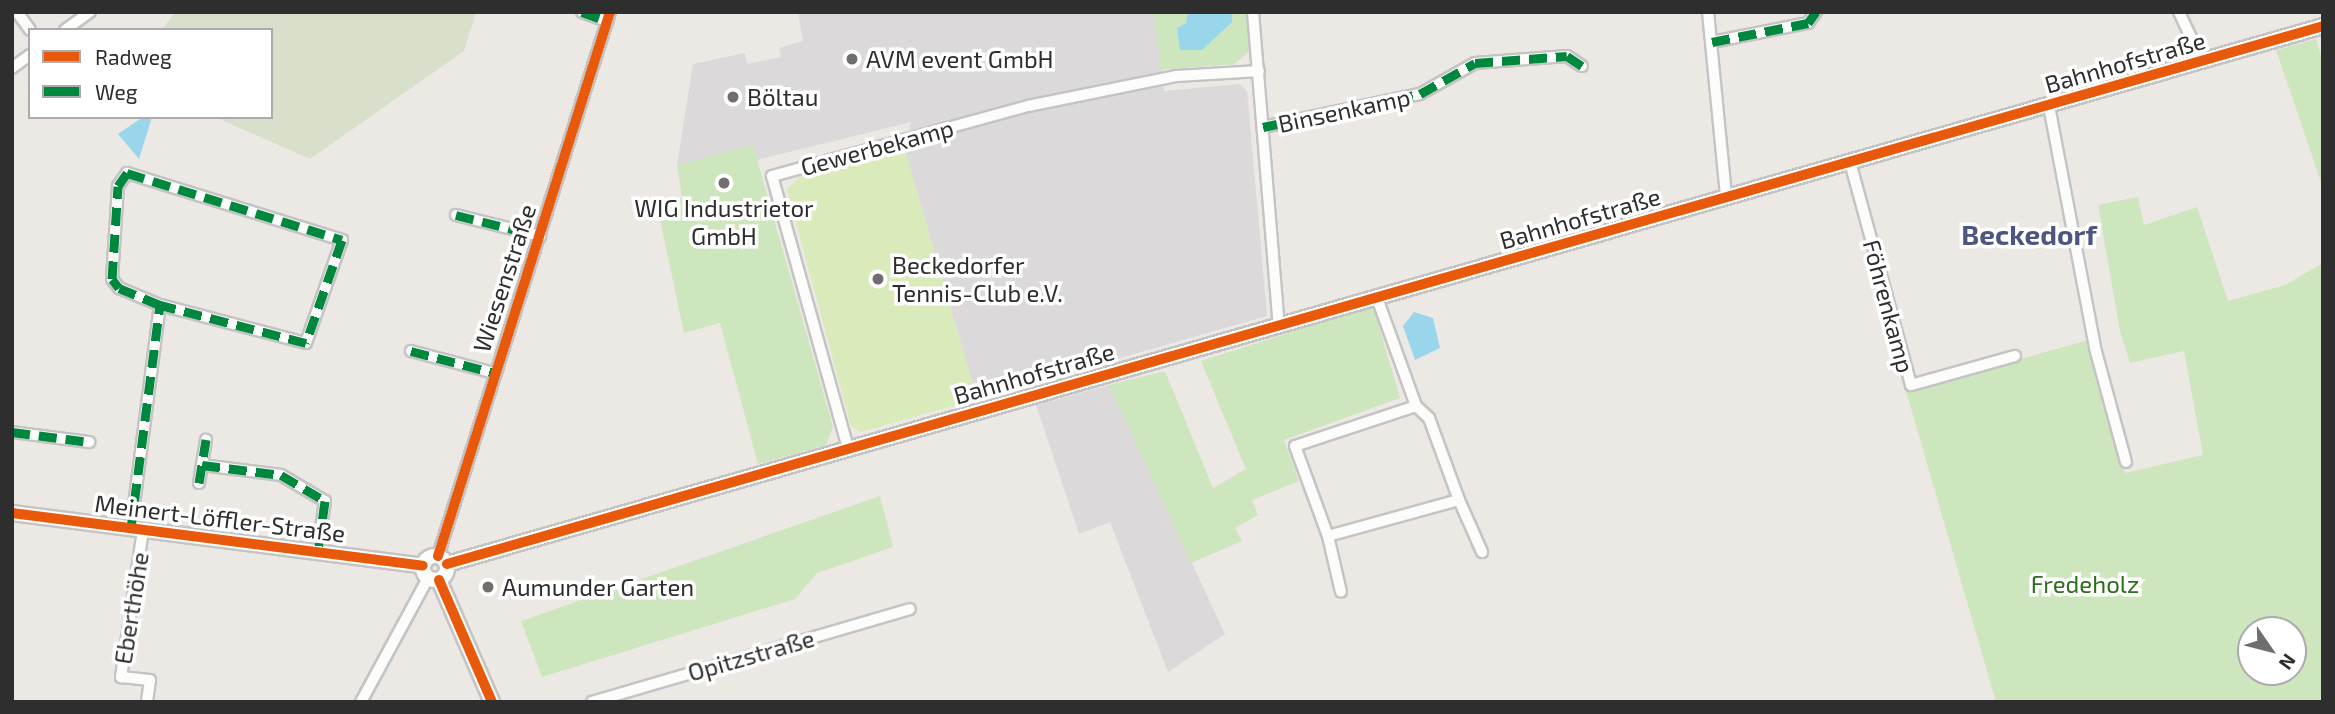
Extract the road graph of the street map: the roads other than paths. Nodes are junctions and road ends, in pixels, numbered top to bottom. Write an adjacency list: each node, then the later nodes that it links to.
1 (17, 12): 10 (street)
2 (90, 12): 11 (street)
3 (582, 12): 8 (street)
4 (1253, 12): 17 (street)
5 (1708, 12): 12 (street)
6 (1816, 12): 12 (street)
7 (2179, 12): 14 (street)
8 (609, 17): 23 (street, Wiesenstraße)
9 (2323, 26): 14 (street, Bahnhofstraße)
10 (29, 28)
11 (68, 28)
12 (1712, 42): 21 (street)
13 (28, 56): 16 (street)
14 (2202, 61): 18 (street, Bahnhofstraße)
15 (1582, 66): 19 (street, Binsenkamp)
16 (12, 68)
17 (1259, 71): 19 (street); 34 (street, Gewerbekamp)
18 (2049, 106): 20 (street, Bahnhofstraße); 35 (street, Bahnhofstraße)
19 (1263, 127): 26 (street)
20 (1850, 162): 21 (street, Bahnhofstraße); 28 (street, Föhrenkamp)
21 (1726, 197): 24 (street, Bahnhofstraße)
22 (456, 215): 23 (street)
23 (540, 236): 29 (street, Wiesenstraße)
24 (1377, 298): 26 (street, Bahnhofstraße); 30 (street)
25 (160, 305): 25 (street); 40 (street)
26 (1279, 327): 34 (street, Bahnhofstraße)
27 (411, 351): 29 (street)
28 (2015, 356)
29 (494, 373): 44 (street, Wiesenstraße)
30 (1416, 406): 38 (street); 41 (street)
31 (12, 432): 33 (street)
32 (206, 440): 36 (street)
33 (89, 442)
34 (848, 448): 44 (street, Bahnhofstraße)
35 (2126, 462)
36 (202, 465): 37 (street); 42 (street)
37 (200, 483)
38 (1459, 500): 41 (street); 43 (street)
39 (12, 513): 40 (street, Meinert-Löffler-Straße)
40 (137, 529): 42 (street, Meinert-Löffler-Straße); 48 (street, Eberthöhe)
41 (1328, 536): 46 (street)
42 (318, 551): 45 (street, Meinert-Löffler-Straße)
43 (1482, 552)
44 (442, 560): 45 (street); 45 (street)
45 (430, 574): 49 (street); 50 (street)
46 (1341, 592)
47 (910, 609): 51 (street, Opitzstraße)
48 (147, 702)
49 (361, 702)
50 (492, 702)
51 (592, 702)

